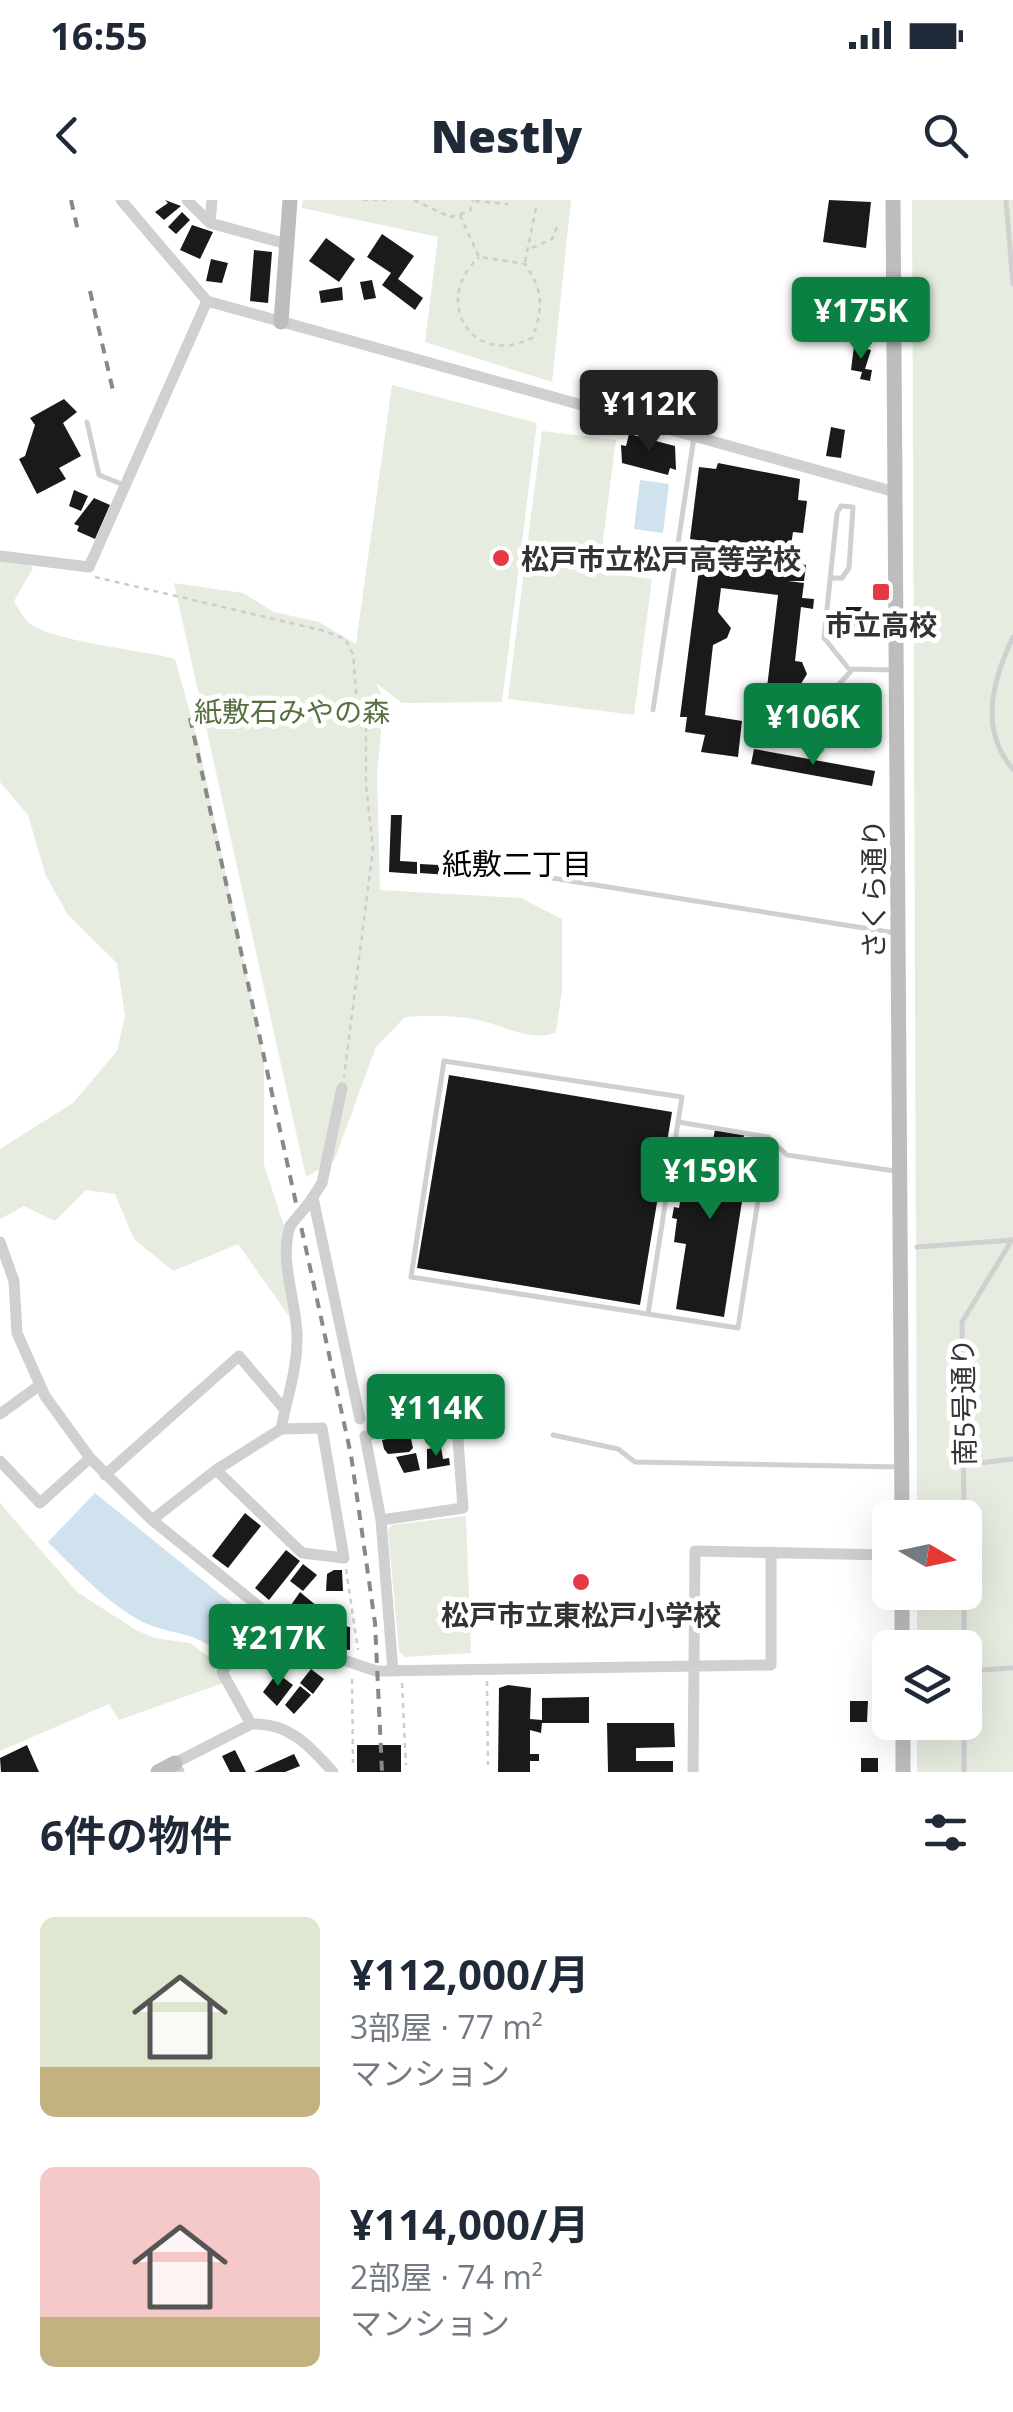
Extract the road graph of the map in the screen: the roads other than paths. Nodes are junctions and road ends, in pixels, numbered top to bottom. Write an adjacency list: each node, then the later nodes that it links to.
1 (122, 200): 10 (street)
2 (187, 200): 7 (street)
3 (212, 200): 7 (street)
4 (290, 200): 8 (street)
5 (893, 200): 15 (street, さくら通り)
6 (1006, 200): 9 (lane)
7 (210, 223): 8 (street)
8 (286, 244): 11 (street)
9 (1013, 284)
10 (206, 300): 11 (street); 14 (street)
11 (281, 322): 13 (street)
12 (86, 422): 14 (lane)
13 (694, 437): 15 (street); 21 (lane)
14 (124, 485): 16 (street)
15 (895, 492): 20 (street, さくら通り)
16 (0, 556)
17 (830, 578): 17 (lane); 19 (lane)
18 (1013, 637): 23 (lane)
19 (853, 669): 20 (lane); 22 (lane)
20 (896, 670): 25 (street, さくら通り)
21 (653, 710)
22 (822, 750)
23 (1013, 769)
24 (552, 878): 25 (lane)
25 (898, 934): 29 (street, さくら通り)
26 (342, 1088): 30 (street)
27 (678, 1122): 28 (lane); 34 (lane); 34 (lane)
28 (768, 1136): 29 (lane); 34 (lane)
29 (900, 1172): 45 (street, さくら通り)
30 (311, 1201): 36 (street, bridge); 38 (street)
31 (1012, 1240): 33 (lane); 44 (lane, 南5号通り)
32 (0, 1242): 35 (street)
33 (917, 1247)
34 (648, 1314)
35 (40, 1384): 37 (street); 41 (street)
36 (284, 1410): 39 (street); 47 (street)
37 (0, 1414)
38 (360, 1419)
39 (281, 1429): 46 (street); 46 (street)
40 (552, 1435): 45 (lane)
41 (90, 1458): 43 (street); 47 (street)
42 (1013, 1460): 44 (lane)
43 (0, 1462)
44 (964, 1465): 49 (lane, 南5号通り)
45 (902, 1467): 48 (street, さくら通り)
46 (216, 1470): 50 (street)
47 (105, 1475): 50 (street)
48 (902, 1500)
49 (964, 1500)
50 (152, 1520): 54 (street)
51 (381, 1520): 51 (street); 58 (street)
52 (771, 1552): 53 (street); 55 (street); 55 (street)
53 (872, 1554)
54 (267, 1613): 58 (street); 59 (street)
55 (693, 1666): 58 (street); 65 (street)
56 (1013, 1668): 57 (lane)
57 (982, 1671)
58 (398, 1674)
59 (251, 1724): 62 (street); 64 (street)
60 (902, 1740): 66 (street)
61 (964, 1740): 67 (lane)
62 (177, 1768): 63 (street)
63 (158, 1772)
64 (333, 1772)
65 (693, 1772)
66 (903, 1772)
67 (964, 1772)

